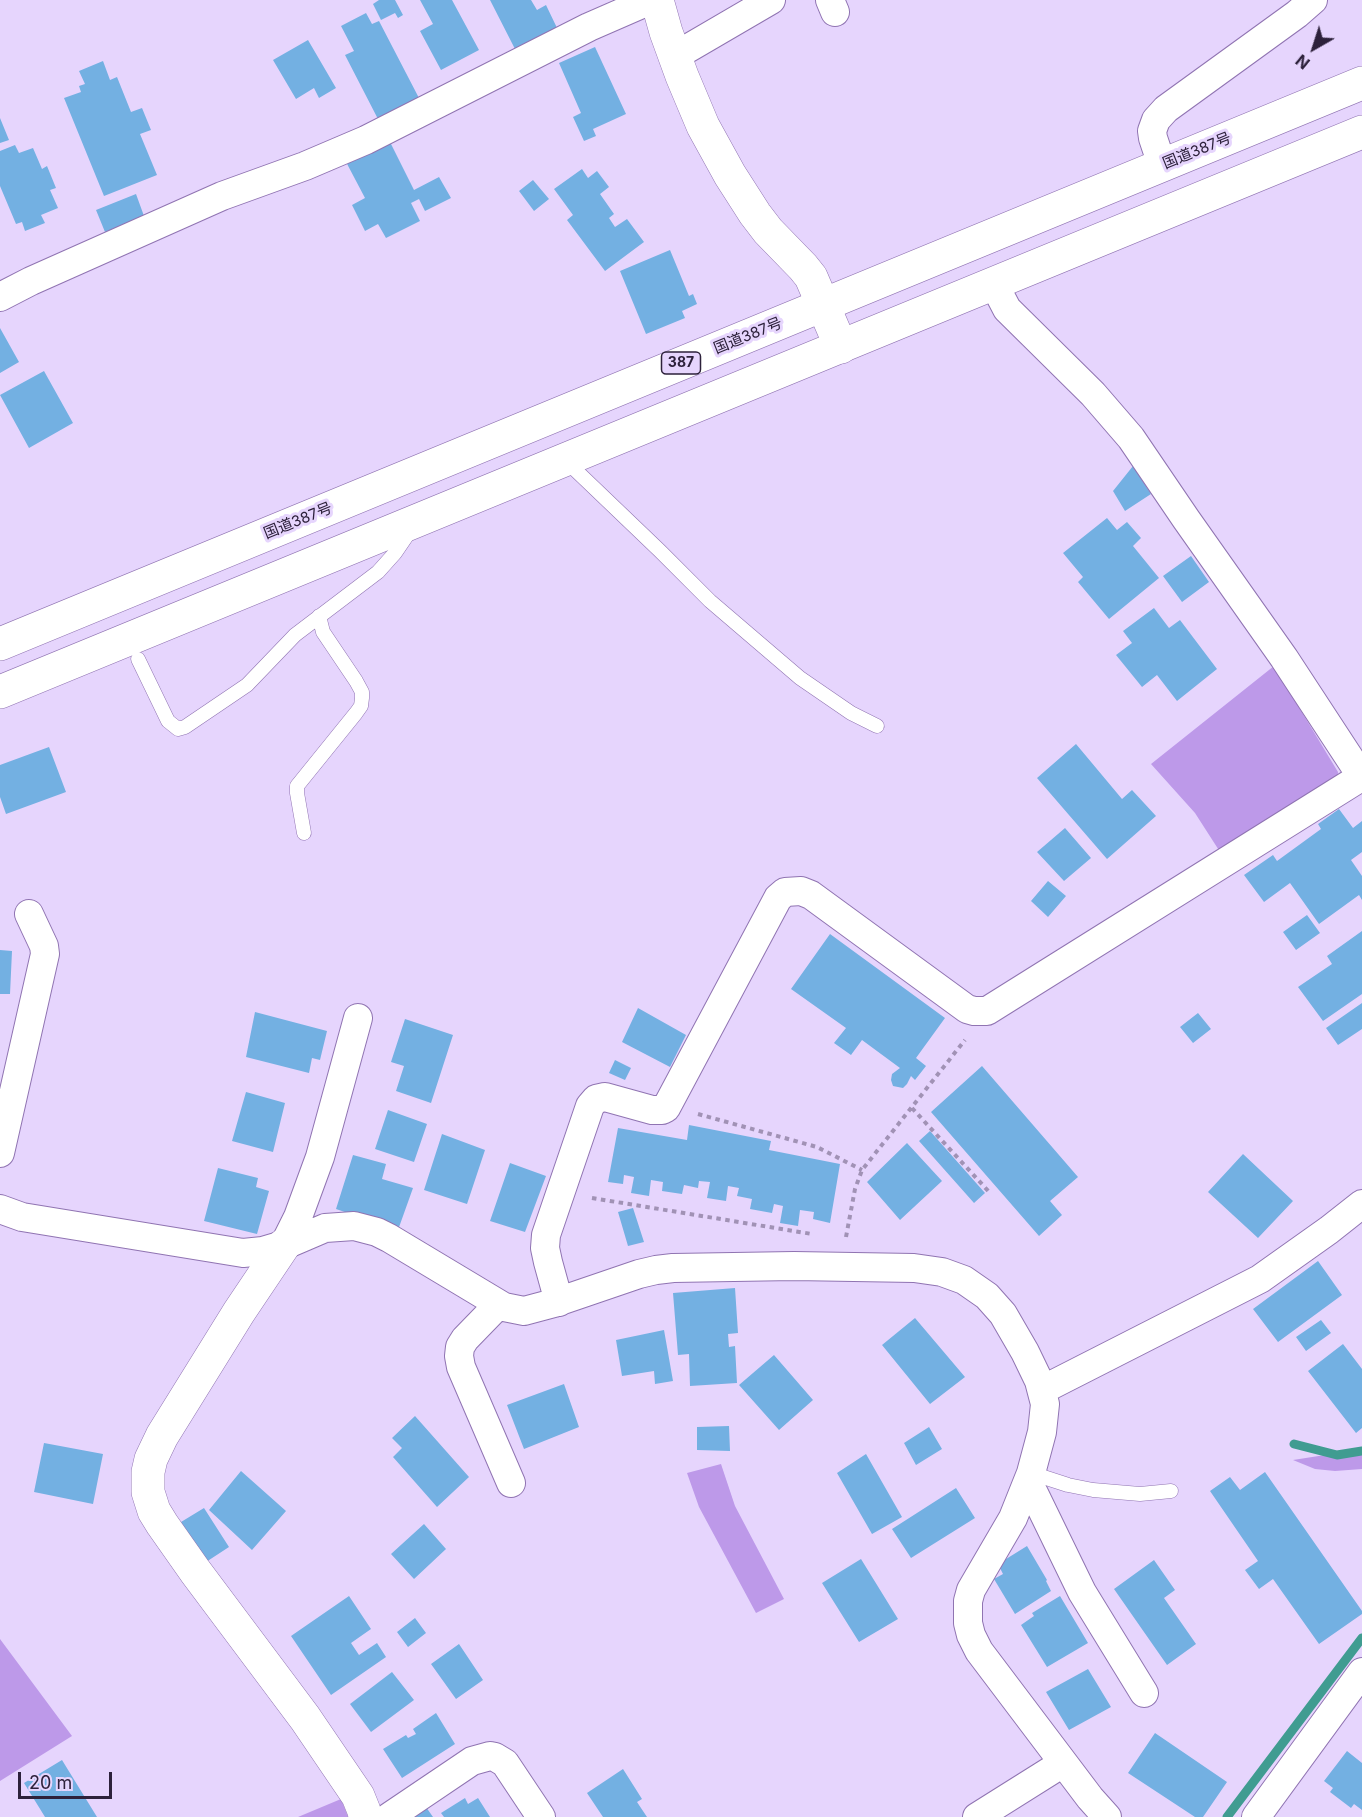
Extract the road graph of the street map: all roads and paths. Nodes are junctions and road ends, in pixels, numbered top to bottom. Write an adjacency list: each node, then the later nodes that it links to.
1 (651, 0): 10 (street)
2 (657, 0): 5 (main road)
3 (771, 0): 5 (street)
4 (1313, 0): 8 (street)
5 (675, 56): 11 (main road)
6 (1362, 83): 8 (main road, 国道387号 / 387)
7 (1362, 132): 9 (main road)
8 (1162, 165): 11 (main road, 国道387号 / 387)
9 (994, 284): 12 (main road); 20 (street)
10 (0, 297)
11 (824, 304): 12 (main road); 16 (main road, 国道387号 / 387)
12 (841, 347): 13 (main road)
13 (565, 460): 14 (main road); 19 (lane)
14 (419, 520): 15 (lane); 18 (main road)
15 (319, 616): 17 (lane); 21 (lane)
16 (0, 644)
17 (138, 659)
18 (0, 692)
19 (877, 726)
20 (1362, 777): 38 (street)
21 (304, 833)
22 (28, 914): 27 (street)
23 (358, 1018): 36 (street)
24 (970, 1034): 25 (path)
25 (912, 1108): 28 (path); 29 (path)
26 (691, 1112): 28 (path)
27 (0, 1154)
28 (862, 1170): 35 (path)
29 (991, 1194)
30 (585, 1196): 33 (path)
31 (1362, 1204): 40 (street)
32 (0, 1209): 36 (street)
33 (816, 1234)
34 (836, 1237): 35 (path)
35 (846, 1238): 37 (path)
36 (284, 1245): 39 (street); 47 (main road)
37 (843, 1245)
38 (560, 1302): 39 (street); 40 (street)
39 (499, 1304): 42 (street)
40 (1042, 1390): 41 (street)
41 (1029, 1477): 43 (lane); 45 (street); 46 (street)
42 (511, 1483)
43 (1171, 1491)
44 (1362, 1672): 52 (street)
45 (1144, 1693)
46 (1064, 1763): 50 (street); 51 (street)
47 (364, 1817)
48 (389, 1817): 49 (street)
49 (542, 1817)
50 (977, 1817)
51 (1107, 1817)
52 (1256, 1817)

